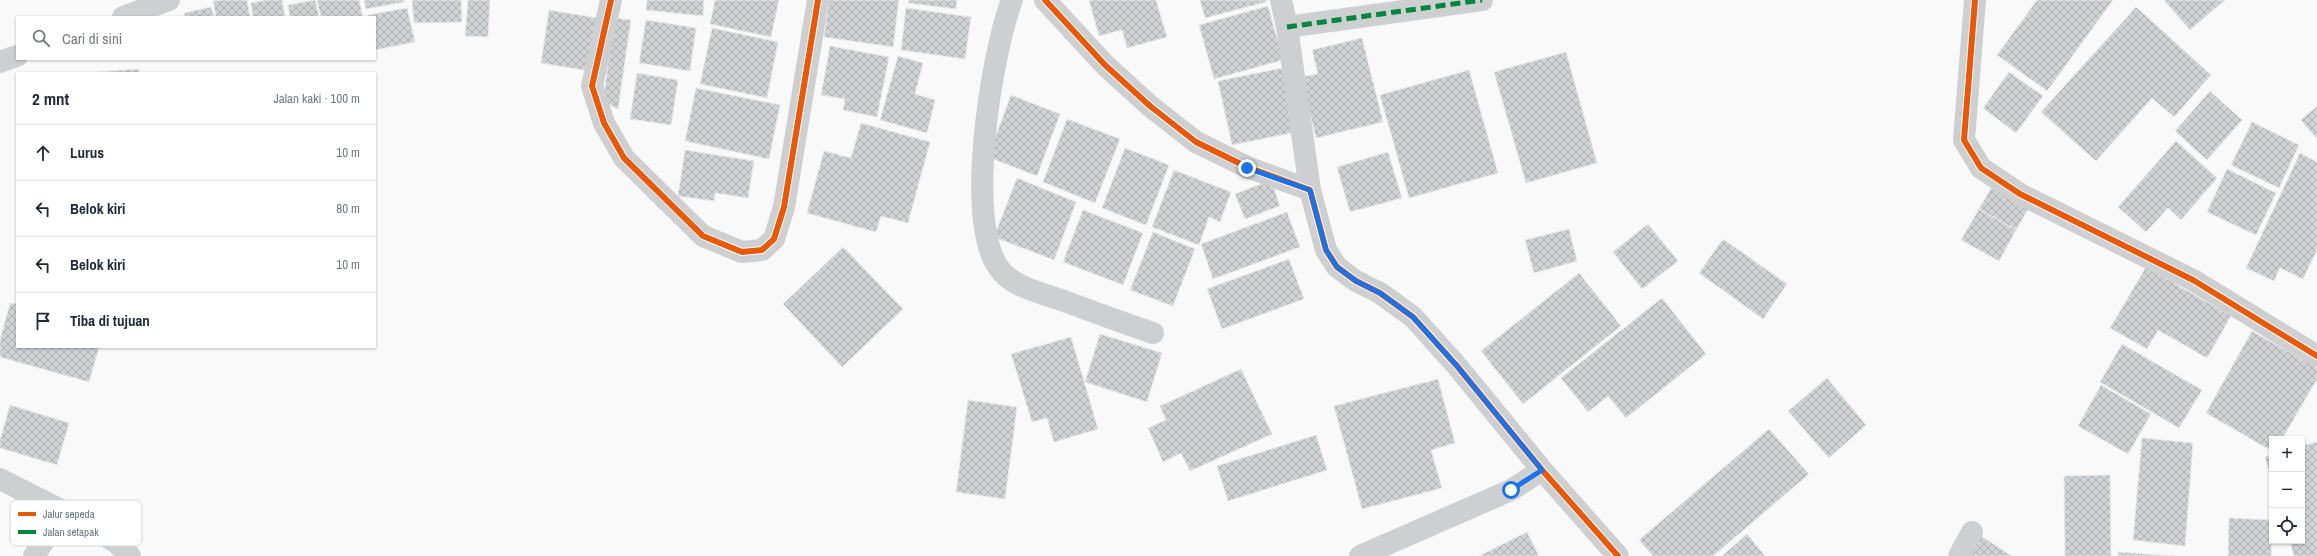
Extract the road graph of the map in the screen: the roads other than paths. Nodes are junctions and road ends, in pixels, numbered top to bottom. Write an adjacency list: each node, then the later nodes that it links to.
1 (169, 0): 9 (street)
2 (611, 0): 3 (street)
3 (818, 0)
4 (1012, 0): 14 (street)
5 (1045, 0): 13 (street)
6 (1280, 0): 10 (street)
7 (1482, 0): 10 (street)
8 (1975, 0): 15 (street)
9 (126, 16)
10 (1287, 27): 13 (street)
11 (16, 56): 12 (street)
12 (0, 62)
13 (1310, 190): 16 (street)
14 (1153, 333)
15 (2317, 356)
16 (1542, 470): 24 (street); 25 (street)
17 (0, 479): 18 (street)
18 (41, 500)
19 (1972, 532): 26 (street)
20 (40, 546): 22 (street)
21 (120, 546): 23 (street)
22 (34, 556)
23 (130, 556)
24 (1360, 556)
25 (1618, 556)
26 (1958, 556)

